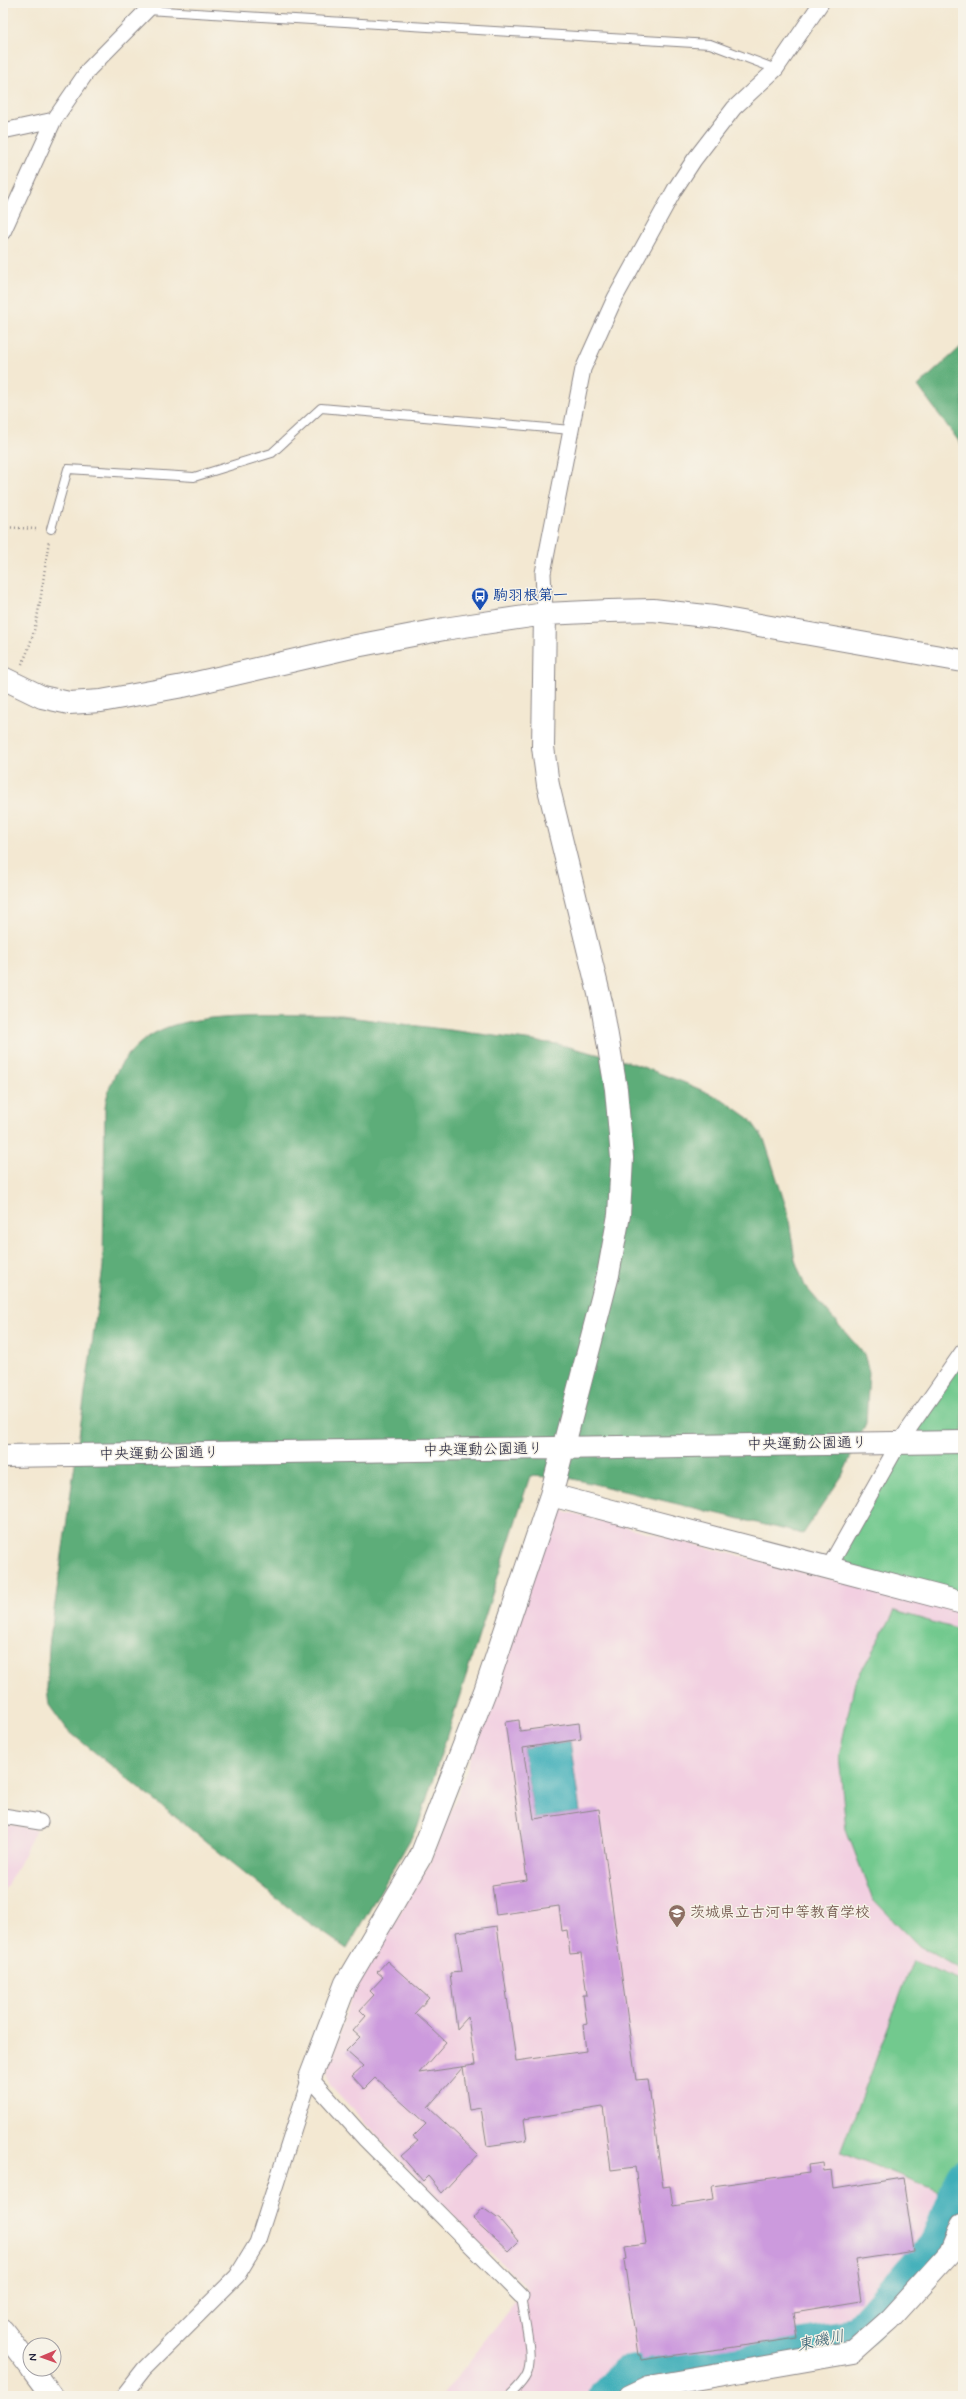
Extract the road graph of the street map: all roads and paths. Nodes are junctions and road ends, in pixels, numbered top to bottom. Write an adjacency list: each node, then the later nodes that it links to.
1 (821, 3): 3 (street)
2 (151, 6): 3 (lane); 4 (street)
3 (776, 69): 7 (street)
4 (54, 120): 5 (street); 6 (street)
5 (3, 131)
6 (3, 232)
7 (571, 430): 9 (lane); 10 (street)
8 (3, 526): 9 (path)
9 (51, 529): 12 (path)
10 (545, 614): 11 (street); 12 (street); 16 (street)
11 (963, 661)
12 (8, 680)
13 (963, 1351): 15 (street)
14 (963, 1442): 15 (street, 中央運動公園通り)
15 (899, 1443): 16 (street, 中央運動公園通り); 19 (street)
16 (562, 1449): 17 (street, 中央運動公園通り); 18 (street)
17 (3, 1456)
18 (551, 1495): 19 (street); 23 (street)
19 (829, 1567): 20 (street)
20 (963, 1603)
21 (3, 1816): 22 (street)
22 (40, 1822)
23 (310, 2078): 25 (street); 30 (street)
24 (963, 2224): 32 (street)
25 (521, 2296): 31 (lane)
26 (3, 2331): 27 (street)
27 (22, 2356)
28 (38, 2377): 29 (street)
29 (52, 2396)
30 (123, 2396)
31 (509, 2396)
32 (630, 2396)

